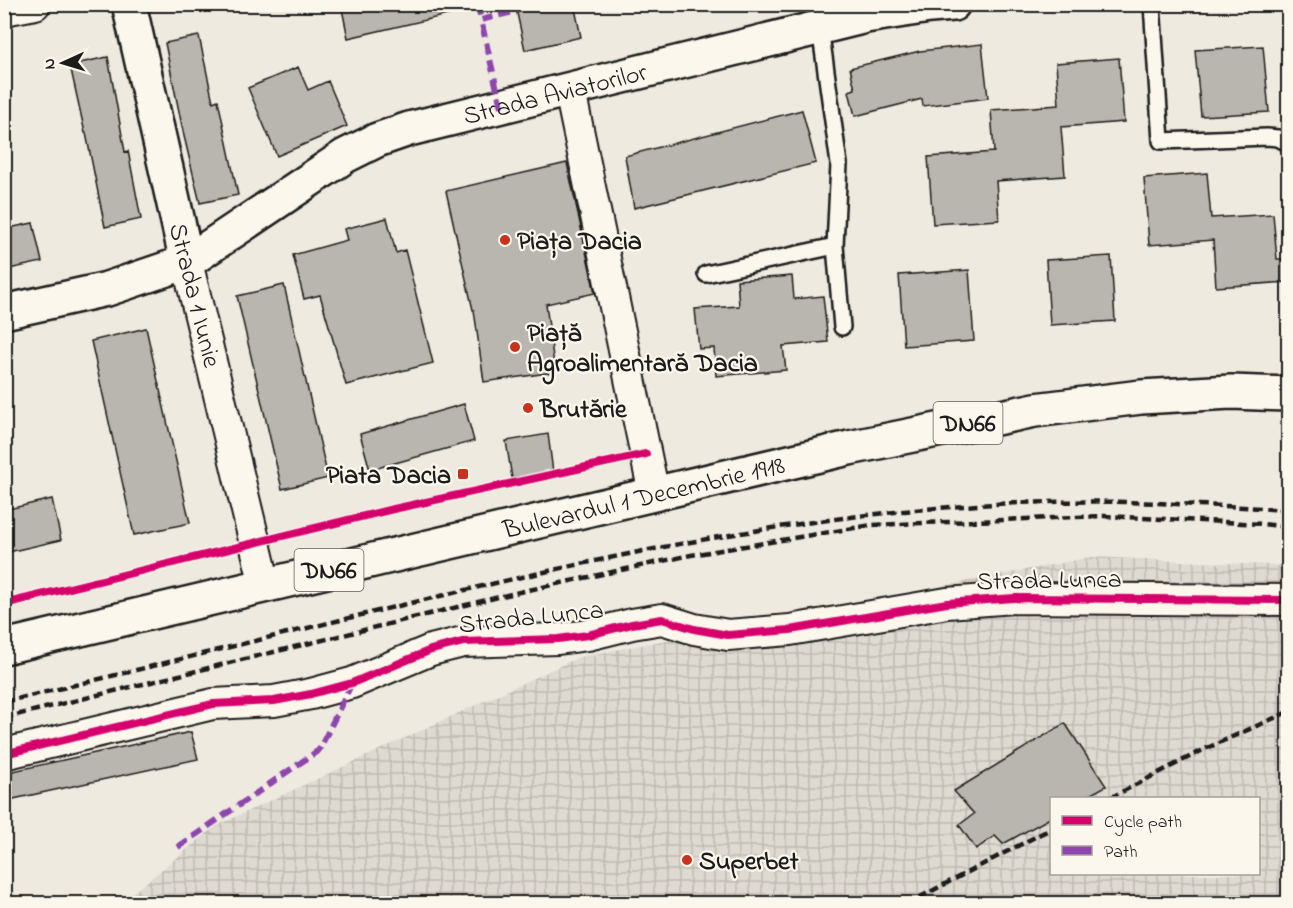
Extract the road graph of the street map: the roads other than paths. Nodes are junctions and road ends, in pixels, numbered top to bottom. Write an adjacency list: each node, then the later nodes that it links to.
1 (35, 4): 6 (street)
2 (129, 4): 11 (main road, Strada 1 Iunie)
3 (953, 4): 5 (main road, Strada Aviatorilor)
4 (1152, 4): 9 (lane)
5 (885, 8): 7 (main road, Strada Aviatorilor)
6 (4, 10)
7 (820, 28): 8 (main road, Strada Aviatorilor); 10 (lane)
8 (570, 91): 11 (main road, Strada Aviatorilor); 16 (street)
9 (1288, 143)
10 (835, 246): 12 (lane); 14 (lane)
11 (188, 262): 13 (main road, Strada Aviatorilor); 17 (street, Strada 1 Iunie)
12 (706, 274)
13 (4, 312)
14 (842, 327)
15 (1288, 394): 16 (main road, Bulevardul 1 Decembrie 1918 / DN66)
16 (654, 494): 17 (main road, Bulevardul 1 Decembrie 1918 / DN66)
17 (265, 585): 19 (main road, Bulevardul 1 Decembrie 1918 / DN66)
18 (1288, 600): 20 (street, Strada Lunca)
19 (4, 647)
20 (4, 754)

